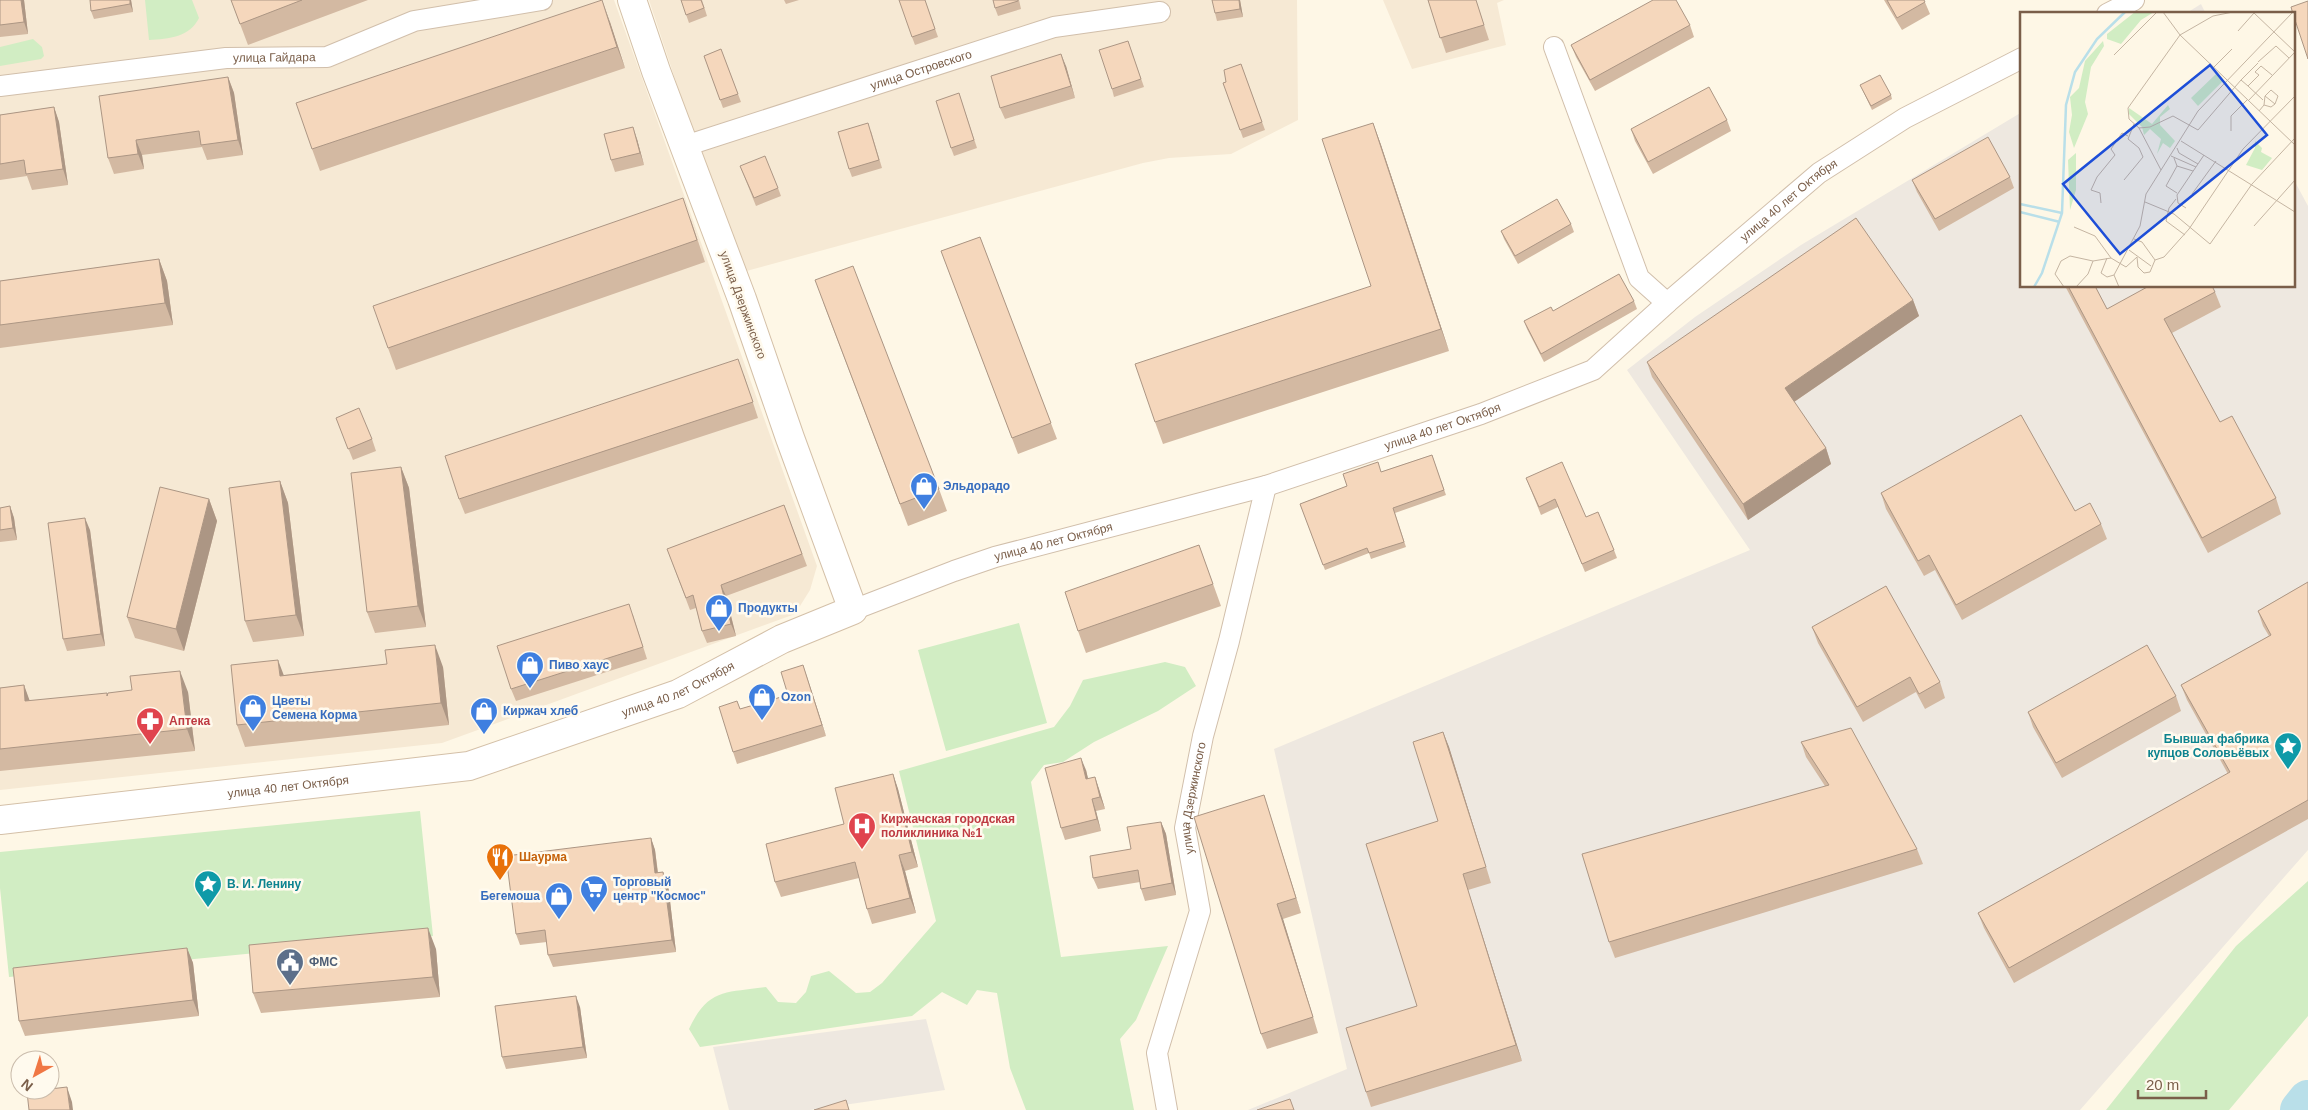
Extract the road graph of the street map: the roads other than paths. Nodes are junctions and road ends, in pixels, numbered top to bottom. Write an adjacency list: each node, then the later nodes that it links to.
1 (542, 0): 8 (street, улица Гайдара)
2 (632, 0): 9 (street, улица Дзержинского)
3 (2134, 0): 5 (street)
4 (1160, 12): 9 (street, улица Островского)
5 (2111, 12)
6 (1554, 47): 10 (street)
7 (2020, 59): 10 (street, улица 40 лет Октября)
8 (0, 86)
9 (685, 146): 12 (street, улица Дзержинского)
10 (1667, 303): 11 (street, улица 40 лет Октября)
11 (1266, 486): 12 (street, улица 40 лет Октября); 14 (street, улица Дзержинского)
12 (853, 610): 13 (street, улица 40 лет Октября)
13 (0, 820)
14 (1167, 1110)

